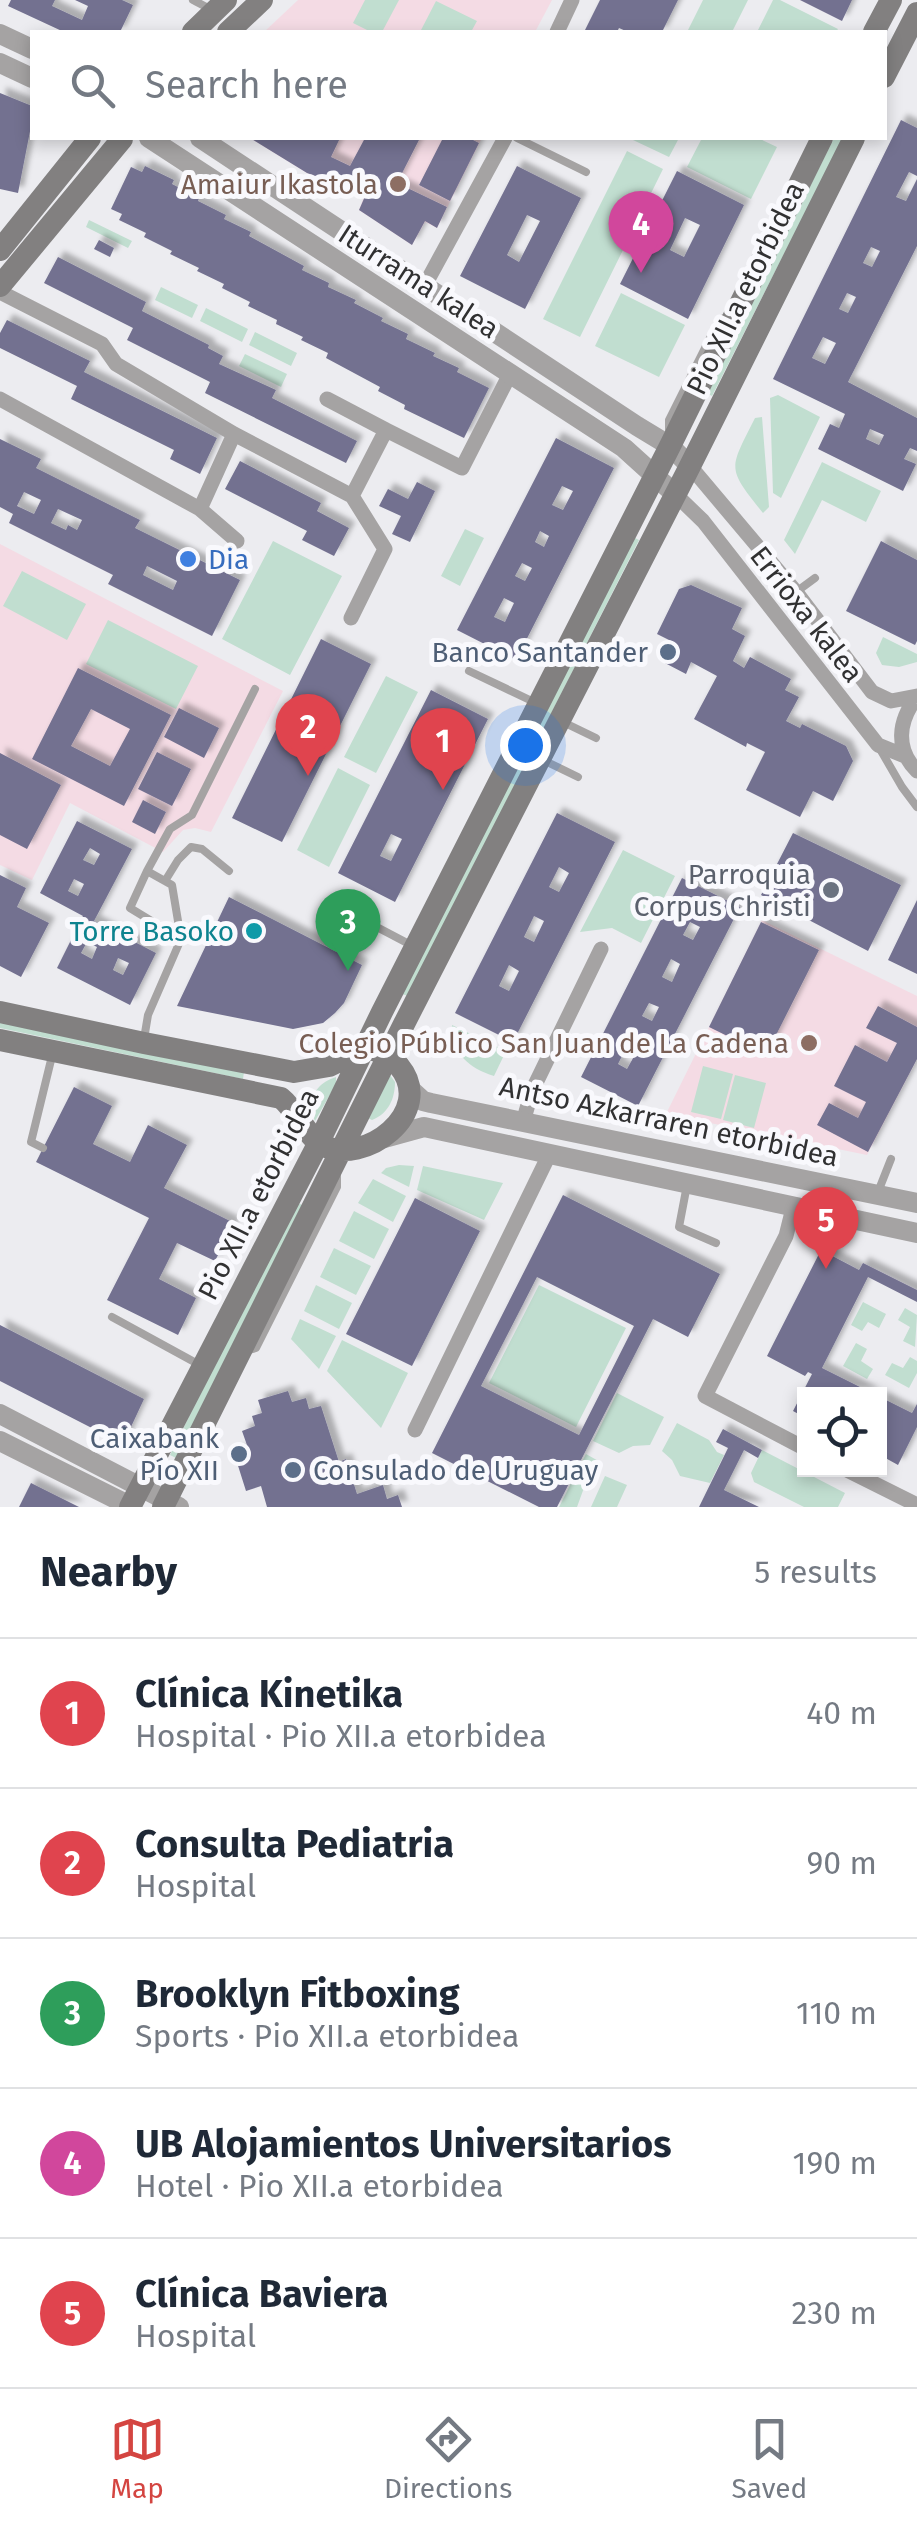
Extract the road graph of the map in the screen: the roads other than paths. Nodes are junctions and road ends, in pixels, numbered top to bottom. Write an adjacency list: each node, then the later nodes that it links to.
1 (262, 0): 7 (main road)
2 (572, 0): 8 (street)
3 (891, 0): 9 (main road)
4 (211, 4): 6 (main road)
5 (917, 13): 13 (main road)
6 (193, 30)
7 (230, 30)
8 (557, 30)
9 (875, 30)
10 (0, 34): 11 (street)
11 (30, 48)
12 (0, 63): 14 (street)
13 (887, 71)
14 (30, 77)
15 (88, 140): 24 (main road)
16 (119, 140): 26 (main road)
17 (152, 140): 28 (street, Iturrama kalea)
18 (203, 140): 25 (street, Iturrama kalea)
19 (504, 140): 25 (street)
20 (521, 140): 23 (lane)
21 (821, 140): 27 (main road, Pio XII.a etorbidea)
22 (853, 140): 36 (main road, Pio XII.a etorbidea)
23 (586, 172)
24 (0, 250)
25 (426, 285): 33 (street, Iturrama kalea)
26 (0, 289): 34 (street)
27 (734, 314): 31 (lane, Pio XII.a etorbidea); 35 (main road, Pio XII.a etorbidea)
28 (510, 374): 32 (street); 37 (street, Iturrama kalea)
29 (0, 399): 40 (street)
30 (327, 399): 32 (street)
31 (669, 420): 33 (lane); 35 (lane, Pio XII.a etorbidea)
32 (386, 430): 38 (street)
33 (648, 432): 35 (street, Iturrama kalea)
34 (234, 434): 38 (street); 40 (street)
35 (670, 446): 36 (street); 37 (main road, Pio XII.a etorbidea)
36 (690, 466): 39 (main road, Pio XII.a etorbidea); 43 (street, Errioxa kalea)
37 (654, 476): 39 (street); 49 (main road, Pio XII.a etorbidea)
38 (352, 496): 44 (street)
39 (673, 500): 45 (lane, Pio XII.a etorbidea); 50 (main road, Pio XII.a etorbidea); 52 (street, Errioxa kalea)
40 (200, 509): 41 (street)
41 (237, 541)
42 (815, 578): 43 (lane)
43 (796, 592): 48 (street, Errioxa kalea)
44 (351, 618)
45 (618, 628)
46 (468, 671): 49 (lane)
47 (255, 690): 58 (lane)
48 (917, 697): 53 (street)
49 (538, 704): 63 (main road, Pio XII.a etorbidea)
50 (569, 711): 51 (lane); 54 (main road, Pio XII.a etorbidea)
51 (596, 738)
52 (878, 745): 53 (street, Errioxa kalea); 57 (lane)
53 (905, 756): 55 (street)
54 (541, 758): 56 (lane); 70 (main road, Pio XII.a etorbidea)
55 (917, 772)
56 (578, 776)
57 (917, 808)
58 (147, 871): 60 (lane); 62 (lane)
59 (229, 871): 60 (lane)
60 (164, 881): 62 (lane)
61 (333, 904): 63 (lane)
62 (181, 938): 67 (lane)
63 (411, 945): 68 (main road, Pio XII.a etorbidea)
64 (601, 950): 74 (street)
65 (0, 1012): 67 (main road)
66 (0, 1040): 69 (main road)
67 (144, 1043): 71 (main road)
68 (366, 1048): 70 (main road); 71 (main road); 77 (main road, Pio XII.a etorbidea)
69 (53, 1051): 73 (main road); 76 (lane)
70 (390, 1056): 72 (main road); 77 (main road, Pio XII.a etorbidea)
71 (329, 1066): 73 (main road)
72 (412, 1091): 74 (street, Antso Azkarraren etorbidea); 75 (main road)
73 (293, 1108): 77 (main road)
74 (523, 1122): 81 (street, Antso Azkarraren etorbidea)
75 (384, 1138): 77 (main road, Antso Azkarraren etorbidea); 78 (street, Antso Azkarraren etorbidea)
76 (44, 1148)
77 (332, 1153): 87 (main road, Pio XII.a etorbidea); 94 (main road, Pio XII.a etorbidea)
78 (549, 1155): 80 (street, Antso Azkarraren etorbidea); 89 (street, Antso Azkarraren etorbidea)
79 (892, 1160): 81 (lane)
80 (687, 1185): 83 (street, Antso Azkarraren etorbidea); 85 (lane)
81 (877, 1195): 82 (street, Antso Azkarraren etorbidea)
82 (916, 1201)
83 (793, 1208): 84 (street, Antso Azkarraren etorbidea); 90 (street)
84 (917, 1234)
85 (716, 1243)
86 (112, 1317): 87 (lane)
87 (202, 1366): 93 (main road, Pio XII.a etorbidea)
88 (0, 1414): 93 (street)
89 (415, 1430)
90 (797, 1444)
91 (2, 1448): 93 (street)
92 (860, 1477): 95 (street)
93 (137, 1495): 94 (street)
94 (169, 1505)
95 (917, 1505)

